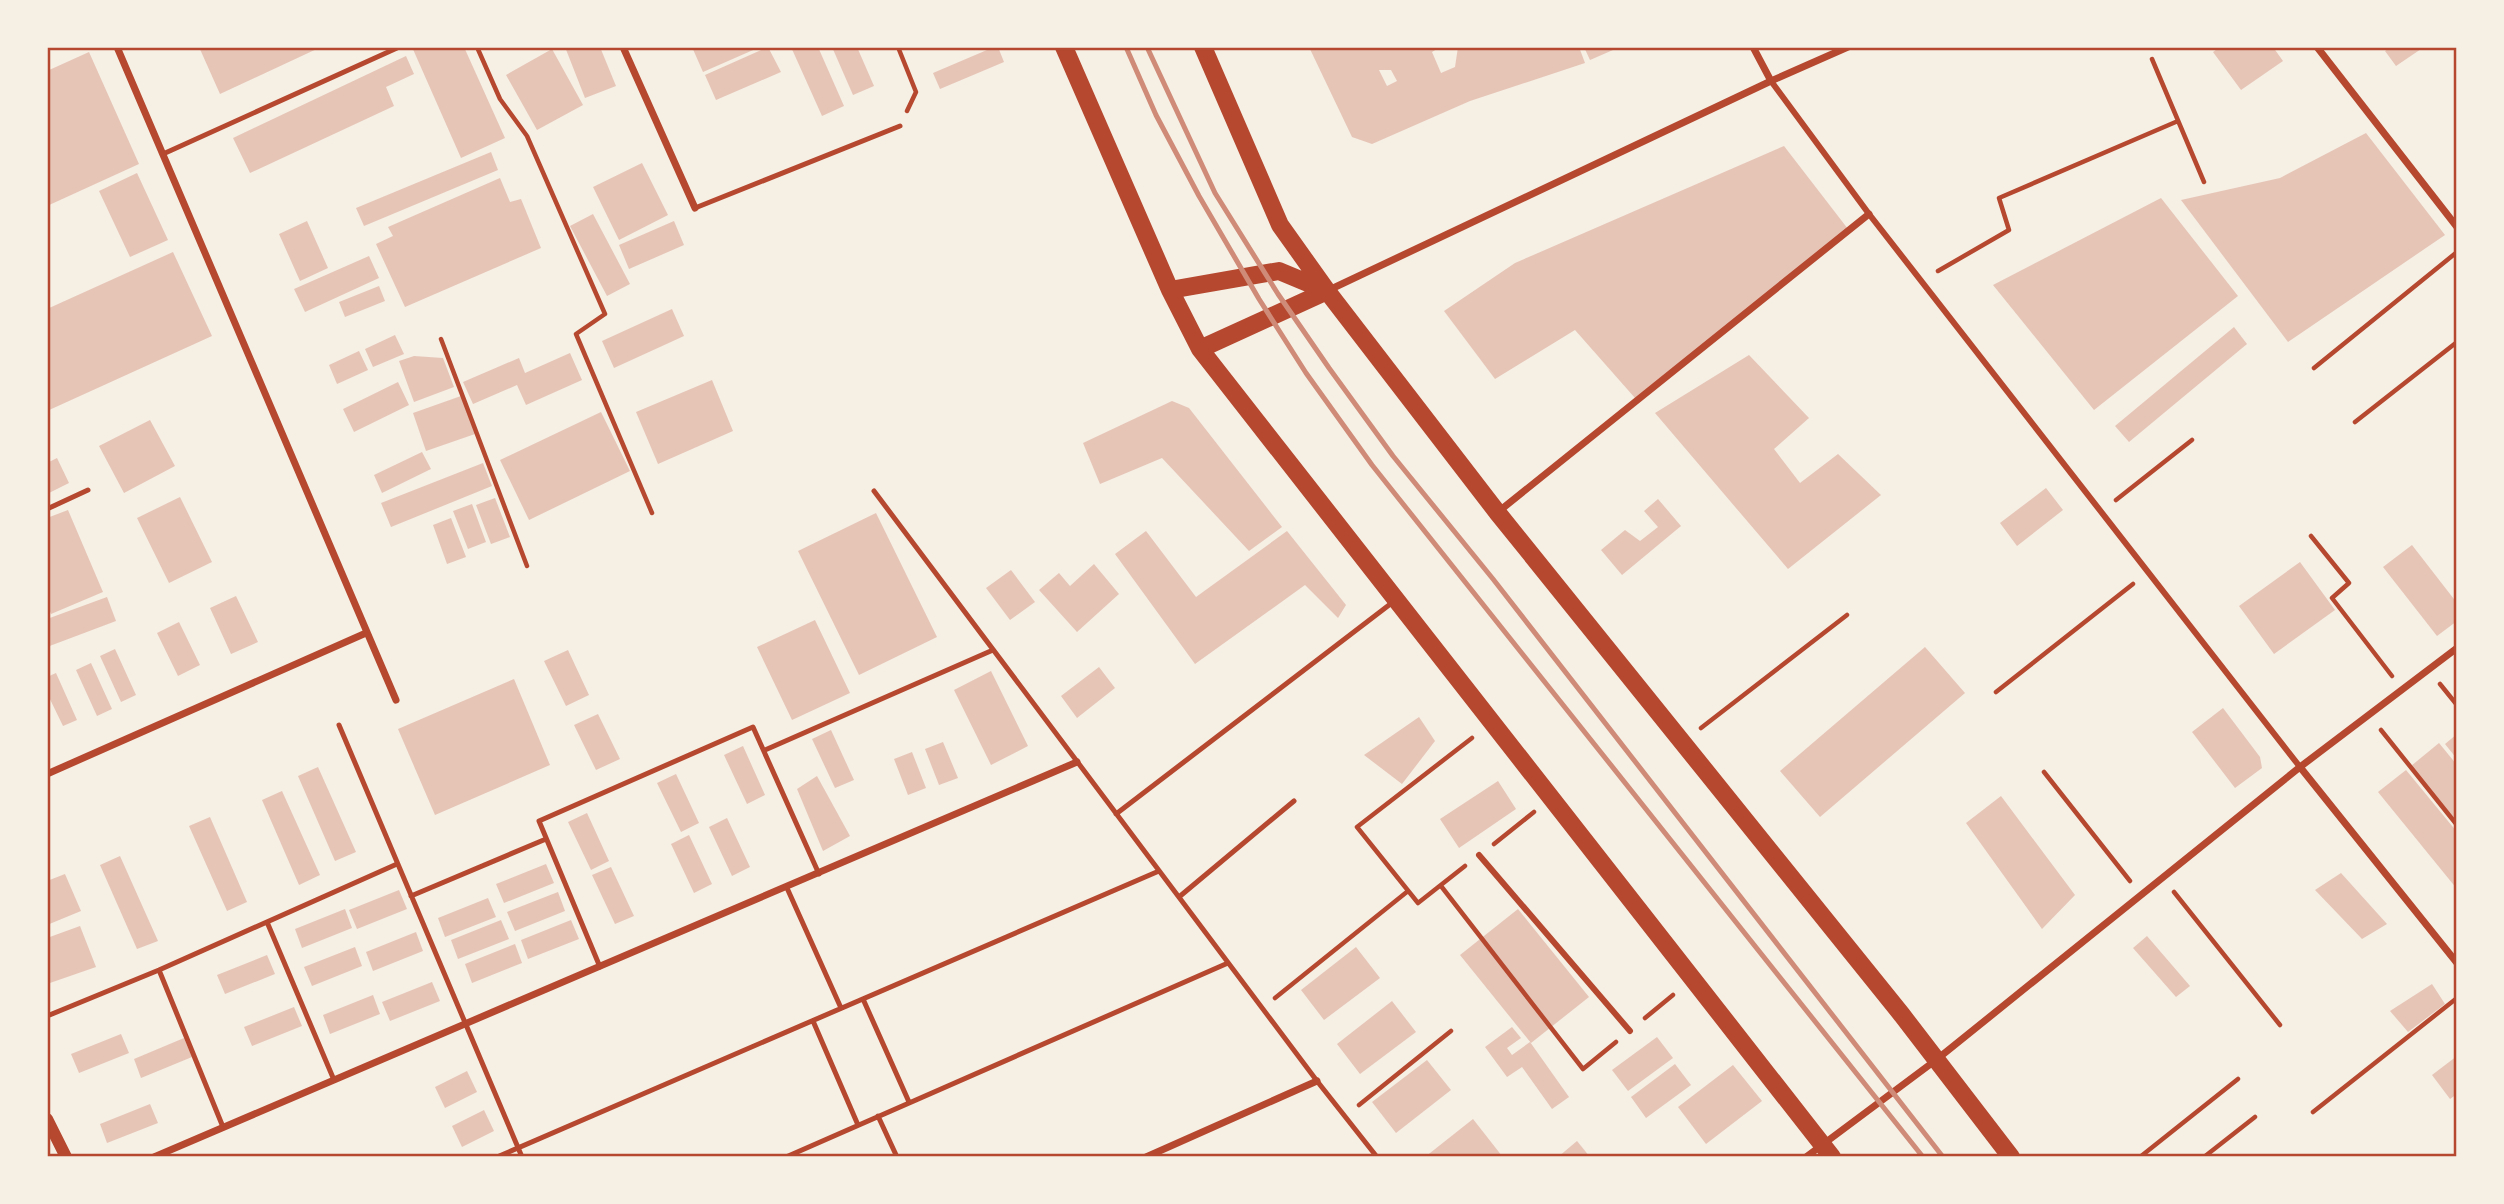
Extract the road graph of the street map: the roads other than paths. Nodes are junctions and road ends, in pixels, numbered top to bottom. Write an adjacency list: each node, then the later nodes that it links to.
1 (117, 47): 11 (street)
2 (624, 47): 12 (street)
3 (1064, 47): 15 (main road)
4 (1203, 47): 16 (main road)
5 (1753, 47): 9 (street)
6 (1848, 47): 9 (street)
7 (2317, 47): 14 (street)
8 (397, 48): 11 (lane)
9 (1771, 81): 13 (street); 16 (street)
10 (900, 126): 12 (lane)
11 (163, 154): 23 (street)
12 (695, 208)
13 (1869, 214): 21 (street); 30 (street)
14 (2457, 228)
15 (1170, 290): 16 (main road); 17 (main road)
16 (1327, 291): 17 (main road); 21 (main road)
17 (1200, 349): 22 (main road)
18 (88, 490): 20 (lane)
19 (874, 491): 25 (lane)
20 (47, 509)
21 (1497, 512): 53 (main road)
22 (1396, 600): 33 (lane); 62 (main road)
23 (366, 634): 26 (street); 31 (street)
24 (2457, 648): 30 (street)
25 (993, 650): 28 (lane); 29 (lane)
26 (396, 700)
27 (339, 725): 36 (lane)
28 (765, 750): 34 (lane); 38 (lane)
29 (1077, 762): 33 (lane); 38 (street)
30 (2300, 767): 44 (street); 53 (street)
31 (47, 774)
32 (1294, 801): 41 (lane)
33 (1116, 814): 37 (lane)
34 (546, 839): 40 (lane); 45 (lane)
35 (1479, 855): 52 (street)
36 (397, 864): 40 (lane); 42 (lane)
37 (1159, 871): 41 (lane); 47 (lane)
38 (819, 874): 39 (street)
39 (787, 888): 45 (street); 48 (lane)
40 (411, 896): 51 (lane)
41 (1179, 897): 43 (lane)
42 (267, 922): 46 (lane); 54 (lane)
43 (1228, 963): 55 (lane); 56 (lane)
44 (2457, 963)
45 (600, 967): 51 (street)
46 (159, 970): 49 (lane); 60 (lane)
47 (863, 999): 48 (lane); 56 (lane)
48 (841, 1008): 50 (lane)
49 (47, 1016)
50 (813, 1021): 59 (lane); 61 (lane)
51 (466, 1024): 54 (street); 61 (lane)
52 (1630, 1031)
53 (1936, 1060): 62 (street); 72 (main road)
54 (334, 1080): 60 (street)
55 (1317, 1081): 69 (street); 70 (lane)
56 (909, 1102): 57 (lane)
57 (878, 1116): 59 (lane); 68 (lane)
58 (47, 1119): 63 (street)
59 (858, 1125): 67 (lane)
60 (223, 1127): 64 (street)
61 (518, 1147): 65 (lane); 66 (lane)
62 (1827, 1151): 71 (street)
63 (66, 1157)
64 (154, 1157)
65 (497, 1157)
66 (522, 1157)
67 (786, 1157)
68 (897, 1157)
69 (1146, 1157)
70 (1377, 1157)
71 (1806, 1157)
72 (2011, 1157)

